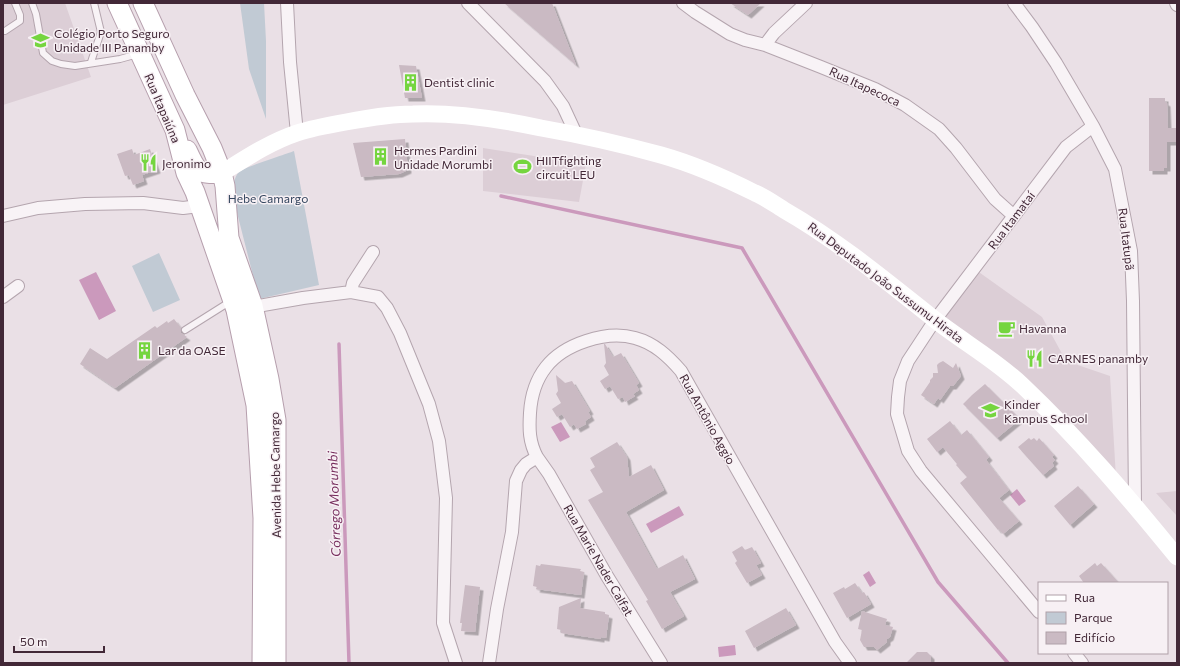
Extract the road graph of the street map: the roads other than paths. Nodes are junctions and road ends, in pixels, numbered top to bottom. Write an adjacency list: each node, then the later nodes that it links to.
1 (15, 3): 12 (lane)
2 (32, 3): 15 (lane)
3 (94, 3): 15 (lane)
4 (117, 3): 14 (main road, Rua Itapaiúna)
5 (121, 3): 11 (main road)
6 (287, 3): 18 (street)
7 (468, 3): 19 (street)
8 (683, 3): 13 (street, Rua Itapecoca)
9 (806, 3): 13 (street)
10 (1014, 3): 16 (street, Rua Itatupã)
11 (144, 5): 20 (main road, Rua Itapaiúna)
12 (3, 31)
13 (765, 45): 25 (street, Rua Itapecoca)
14 (140, 53): 15 (lane); 17 (main road, Rua Itapaiúna)
15 (91, 62)
16 (1093, 126): 25 (street, Rua Itamataí); 34 (street, Rua Itatupã)
17 (175, 130): 22 (main road); 23 (main road, Rua Itapaiúna)
18 (297, 133): 19 (main road, Rua Deputado João Sussumu Hirata); 21 (main road, Rua Deputado João Sussumu Hirata)
19 (576, 134): 31 (main road, Rua Deputado João Sussumu Hirata)
20 (212, 148): 21 (main road, Rua Deputado João Sussumu Hirata); 22 (main road, Rua Itapaiúna)
21 (263, 148): 22 (main road, Rua Deputado João Sussumu Hirata)
22 (222, 173): 30 (main road, Avenida Hebe Camargo)
23 (197, 199): 24 (street); 30 (main road, Avenida Hebe Camargo)
24 (3, 216)
25 (1014, 216): 31 (street, Rua Itamataí)
26 (373, 252): 28 (street)
27 (18, 286): 29 (street)
28 (351, 292): 30 (street); 40 (street)
29 (3, 297)
30 (240, 306): 32 (lane); 38 (main road, Avenida Hebe Camargo); 39 (main road, Avenida Hebe Camargo)
31 (935, 320): 34 (main road, Rua Deputado João Sussumu Hirata); 36 (street)
32 (185, 330)
33 (537, 457): 41 (street); 42 (street, Rua Marie Nader Calfat); 43 (street, Rua Antônio Aggio)
34 (1135, 505): 35 (main road, Rua Deputado João Sussumu Hirata)
35 (1177, 557)
36 (1038, 611)
37 (1075, 654): 44 (street)
38 (262, 663)
39 (276, 663)
40 (456, 663)
41 (489, 663)
42 (661, 663)
43 (850, 663)
44 (1082, 663)

